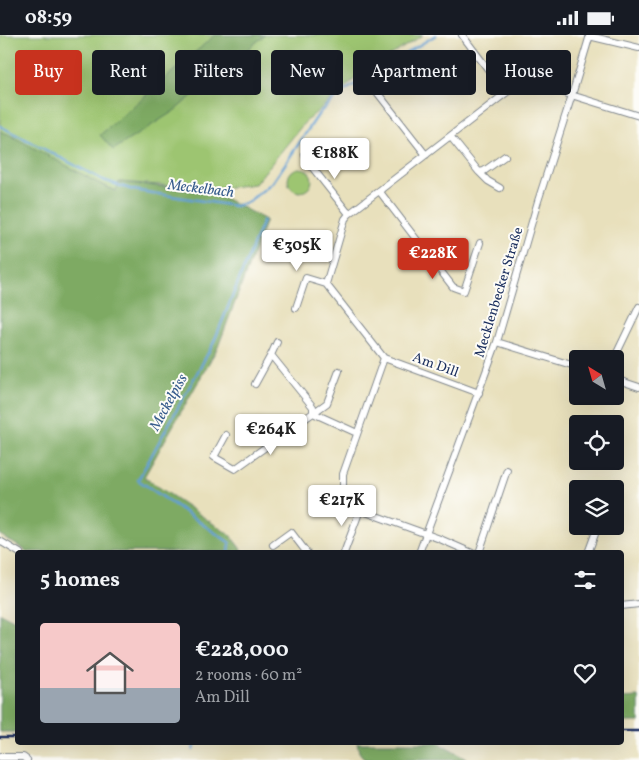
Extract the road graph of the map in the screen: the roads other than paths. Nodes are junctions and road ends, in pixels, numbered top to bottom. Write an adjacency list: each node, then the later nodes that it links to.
1 (462, 35): 4 (street)
2 (589, 35): 3 (street); 7 (street, Mecklenbecker Straße)
3 (639, 48)
4 (486, 67)
5 (380, 95): 11 (street)
6 (503, 95): 9 (street)
7 (572, 95): 8 (street); 22 (street, Mecklenbecker Straße)
8 (639, 116)
9 (450, 136): 11 (street); 13 (street)
10 (305, 155): 16 (street)
11 (426, 155): 15 (street)
12 (505, 156): 13 (street)
13 (479, 172): 14 (street)
14 (500, 188)
15 (380, 192): 16 (street); 17 (street)
16 (350, 215): 18 (street)
17 (480, 243)
18 (326, 284): 20 (street); 25 (street)
19 (639, 307): 23 (street)
20 (296, 308)
21 (277, 342): 24 (street)
22 (497, 342): 26 (street); 31 (street, Mecklenbecker Straße)
23 (618, 350)
24 (271, 355): 29 (street); 32 (street)
25 (384, 358): 31 (street, Am Dill); 33 (street)
26 (569, 364)
27 (339, 371): 32 (street)
28 (624, 382): 30 (street)
29 (255, 384)
30 (639, 387)
31 (479, 393): 37 (street, Mecklenbecker Straße)
32 (313, 413): 33 (street); 34 (street)
33 (357, 433): 36 (street)
34 (226, 435)
35 (508, 470): 46 (street)
36 (360, 509): 37 (street); 43 (street)
37 (426, 533): 44 (street, Mecklenbecker Straße); 45 (street)
38 (595, 535): 47 (street)
39 (0, 541): 41 (street)
40 (273, 545): 42 (street)
41 (15, 550)
42 (305, 550)
43 (345, 550)
44 (420, 550)
45 (465, 550)
46 (480, 550)
47 (589, 550)
48 (639, 604): 49 (street)
49 (624, 606)
50 (0, 757): 51 (street)
51 (27, 760)

